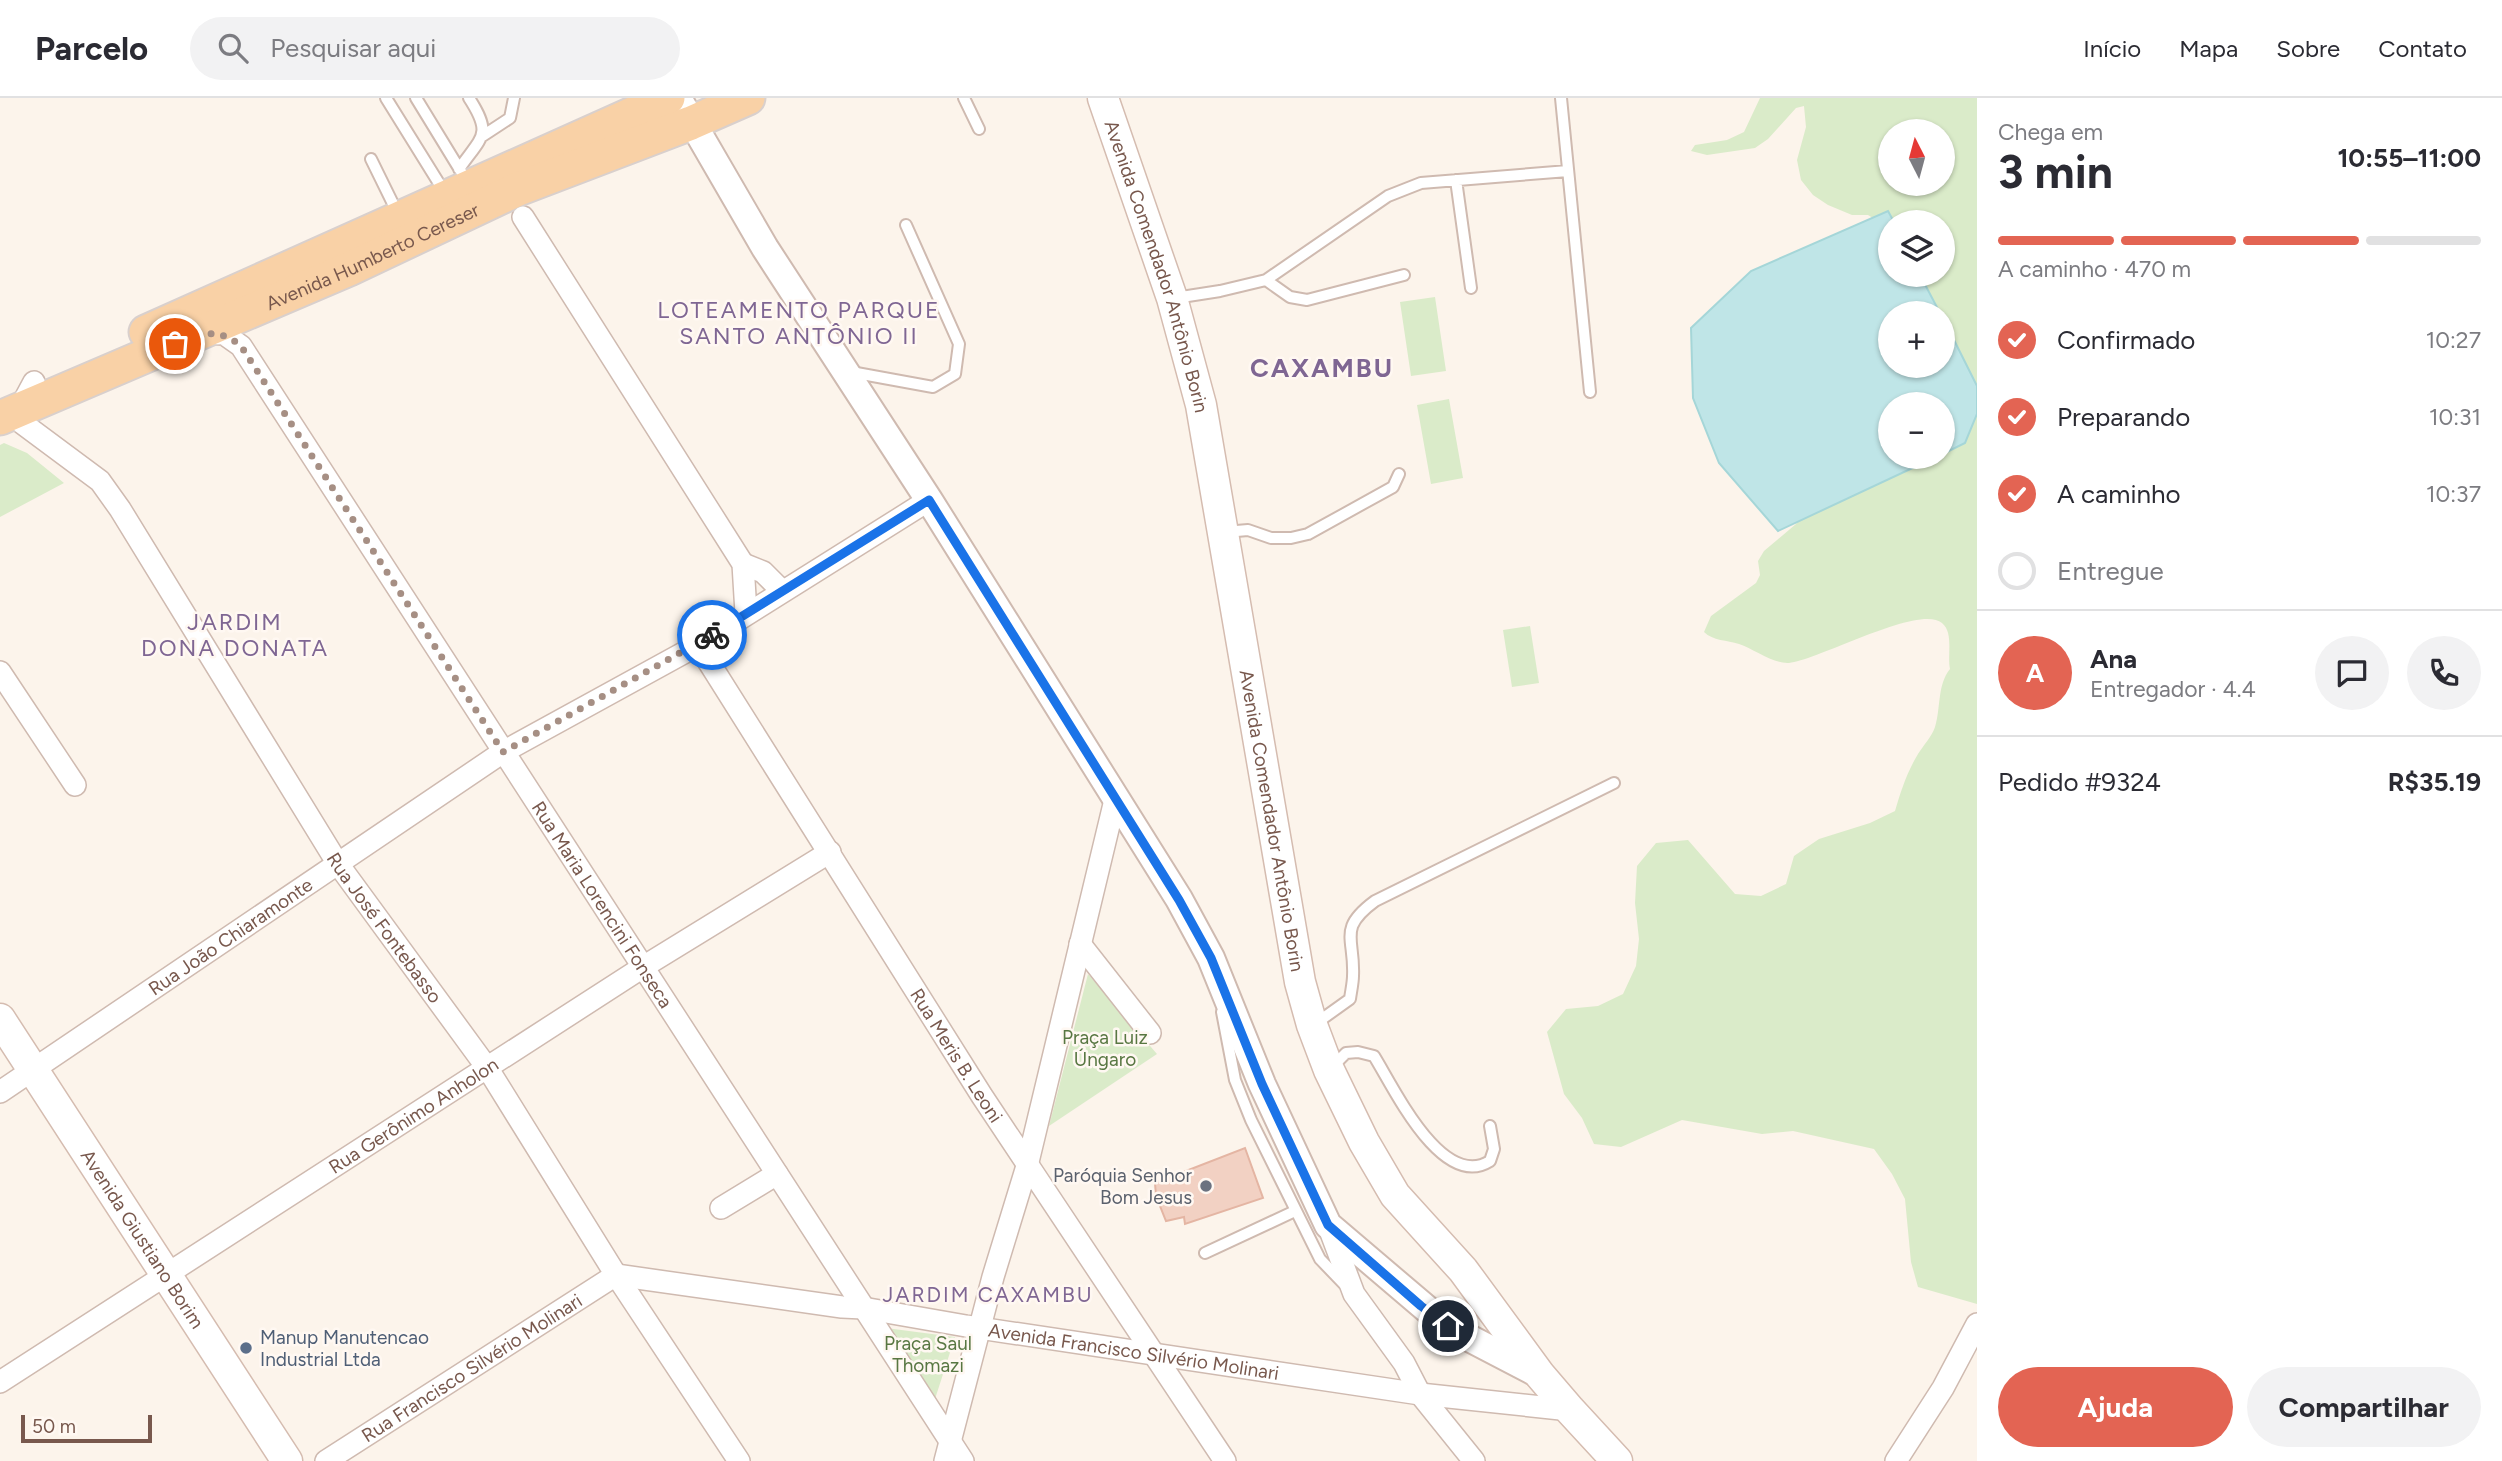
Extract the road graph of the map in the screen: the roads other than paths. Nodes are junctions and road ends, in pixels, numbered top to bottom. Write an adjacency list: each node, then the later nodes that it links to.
1 (386, 98): 16 (lane)
2 (416, 98): 16 (lane)
3 (469, 98): 12 (lane)
4 (514, 98): 12 (lane)
5 (668, 98): 16 (main road, Avenida Humberto Cereser)
6 (748, 98): 10 (main road, Avenida Humberto Cereser)
7 (964, 98): 11 (lane)
8 (1103, 98): 23 (main road, Avenida Comendador Antônio Borin)
9 (1560, 98): 14 (lane)
10 (684, 110): 24 (main road, Avenida Humberto Cereser); 27 (street)
11 (979, 129)
12 (481, 137): 16 (lane)
13 (372, 159): 17 (lane)
14 (1568, 171): 15 (lane); 28 (lane)
15 (1456, 180): 21 (lane); 22 (lane)
16 (458, 183): 17 (main road, Avenida Humberto Cereser)
17 (399, 217): 29 (main road, Avenida Humberto Cereser)
18 (523, 217): 33 (street)
19 (906, 225): 27 (lane)
20 (1404, 275): 21 (lane)
21 (1266, 280): 23 (lane)
22 (1471, 288)
23 (1172, 298): 32 (main road, Avenida Comendador Antônio Borin)
24 (248, 313): 25 (main road, Avenida Humberto Cereser); 26 (street)
25 (200, 333): 26 (street); 29 (main road, Avenida Humberto Cereser)
26 (241, 346): 38 (street, Rua Maria Lorencini Fonseca)
27 (844, 371): 31 (street)
28 (1590, 392)
29 (13, 401): 43 (street, Rua José Fontebasso)
30 (1399, 474): 32 (lane)
31 (929, 500): 34 (street, Rua João Chiaramonte); 41 (street)
32 (1223, 533): 48 (main road, Avenida Comendador Antônio Borin)
33 (743, 564): 34 (street); 35 (street)
34 (782, 591): 35 (street, Rua João Chiaramonte)
35 (746, 613): 36 (street, Rua João Chiaramonte)
36 (698, 645): 38 (street, Rua João Chiaramonte); 42 (street, Rua Meris B. Leoni)
37 (0, 672): 40 (street)
38 (503, 752): 43 (street, Rua João Chiaramonte); 46 (street, Rua Maria Lorencini Fonseca)
39 (1614, 782): 48 (lane)
40 (75, 785)
41 (1115, 800): 44 (street); 45 (street)
42 (830, 852): 46 (street, Rua Gerônimo Anholon); 55 (street, Rua Meris B. Leoni)
43 (338, 864): 50 (street, Rua José Fontebasso); 52 (street, Rua João Chiaramonte)
44 (1080, 944): 49 (street); 55 (street)
45 (1211, 958): 58 (lane); 59 (street)
46 (643, 967): 50 (street, Rua Gerônimo Anholon); 56 (street, Rua Maria Lorencini Fonseca)
47 (0, 1018): 52 (main road, Avenida Giustiano Borim)
48 (1312, 1025): 51 (main road, Avenida Comendador Antônio Borin)
49 (1150, 1033)
50 (488, 1069): 61 (street, Rua Gerônimo Anholon); 62 (street, Rua José Fontebasso)
51 (1329, 1070): 54 (lane); 68 (main road, Avenida Comendador Antônio Borin)
52 (34, 1071): 53 (street, Rua João Chiaramonte); 61 (main road, Avenida Giustiano Borim)
53 (0, 1092)
54 (1490, 1126)
55 (1027, 1166): 66 (street); 67 (street, Rua Meris B. Leoni)
56 (777, 1174): 57 (street); 64 (street, Rua Maria Lorencini Fonseca)
57 (721, 1209)
58 (1295, 1211): 60 (lane); 63 (lane)
59 (1328, 1225): 63 (street); 68 (street)
60 (1205, 1253)
61 (168, 1275): 69 (street, Rua Gerônimo Anholon); 73 (main road, Avenida Giustiano Borim)
62 (616, 1275): 64 (street, Avenida Francisco Silvério Molinari); 74 (street, Rua Francisco Silvério Molinari); 75 (street, Rua José Fontebasso)
63 (1354, 1294): 70 (street)
64 (863, 1308): 66 (street, Avenida Francisco Silvério Molinari); 72 (street, Rua Maria Lorencini Fonseca)
65 (1977, 1324): 80 (street)
66 (979, 1328): 67 (street, Avenida Francisco Silvério Molinari); 72 (street)
67 (1153, 1354): 70 (street, Avenida Francisco Silvério Molinari); 77 (street, Rua Meris B. Leoni)
68 (1540, 1375): 71 (main road, Avenida Comendador Antônio Borin)
69 (0, 1382)
70 (1420, 1394): 71 (street, Avenida Francisco Silvério Molinari); 78 (street)
71 (1570, 1410): 79 (main road, Avenida Comendador Antônio Borin)
72 (947, 1452): 76 (street, Rua Maria Lorencini Fonseca)
73 (287, 1461)
74 (326, 1461)
75 (739, 1461)
76 (963, 1461)
77 (1225, 1461)
78 (1474, 1461)
79 (1617, 1461)
80 (1896, 1461)

